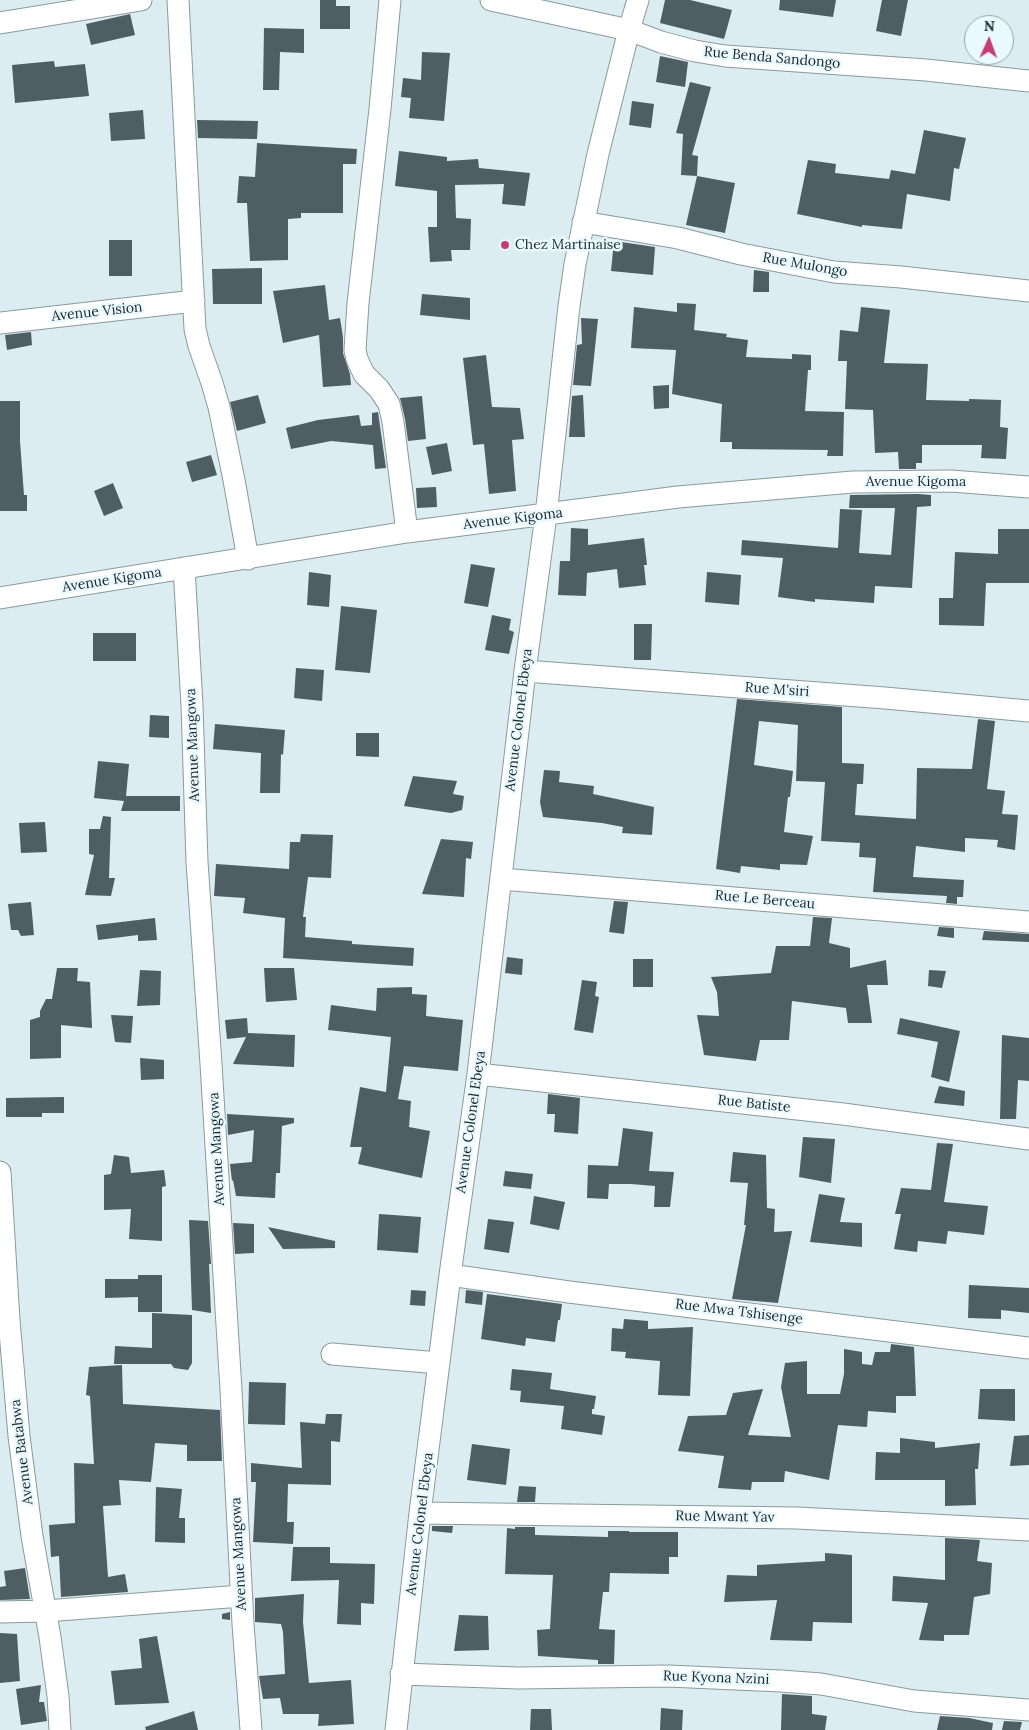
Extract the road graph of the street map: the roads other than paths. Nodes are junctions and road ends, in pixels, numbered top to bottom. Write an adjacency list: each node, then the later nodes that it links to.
1 (141, 0): 6 (street)
2 (178, 0): 11 (street)
3 (390, 0): 15 (street)
4 (491, 0): 7 (street, Rue Benda Sandongo)
5 (638, 0): 7 (street, Avenue Colonel Ebeya)
6 (0, 23)
7 (629, 30): 8 (street, Rue Benda Sandongo); 9 (street, Avenue Colonel Ebeya)
8 (1029, 81)
9 (583, 222): 10 (street, Rue Mulongo); 14 (street, Avenue Colonel Ebeya)
10 (1029, 291)
11 (194, 302): 12 (street, Avenue Vision); 16 (street)
12 (0, 323)
13 (1029, 488): 14 (street, Avenue Kigoma)
14 (546, 515): 15 (street, Avenue Kigoma); 19 (street, Avenue Colonel Ebeya)
15 (407, 532): 16 (street, Avenue Kigoma)
16 (248, 559): 17 (street, Avenue Kigoma)
17 (184, 568): 18 (street, Avenue Kigoma); 32 (street, Avenue Mangowa)
18 (0, 598)
19 (525, 671): 20 (street, Rue M'siri); 21 (street, Avenue Colonel Ebeya)
20 (1029, 711)
21 (501, 879): 22 (street, Rue Le Berceau); 23 (street, Avenue Colonel Ebeya)
22 (1029, 922)
23 (478, 1074): 24 (street, Rue Batiste); 26 (street, Avenue Colonel Ebeya)
24 (1029, 1139)
25 (0, 1172): 33 (street, Avenue Batabwa)
26 (450, 1275): 27 (street, Rue Mwa Tshisenge); 29 (street, Avenue Colonel Ebeya)
27 (1029, 1348)
28 (332, 1354): 29 (street)
29 (439, 1363): 30 (street, Avenue Colonel Ebeya)
30 (420, 1513): 31 (street, Rue Mwant Yav); 35 (street, Avenue Colonel Ebeya)
31 (1029, 1530)
32 (242, 1596): 33 (street); 38 (street, Avenue Mangowa)
33 (46, 1611): 34 (street); 37 (street, Avenue Batabwa)
34 (0, 1612)
35 (401, 1674): 36 (street, Rue Kyona Nzini); 39 (street, Avenue Colonel Ebeya)
36 (1029, 1710)
37 (60, 1730)
38 (251, 1730)
39 (396, 1730)

